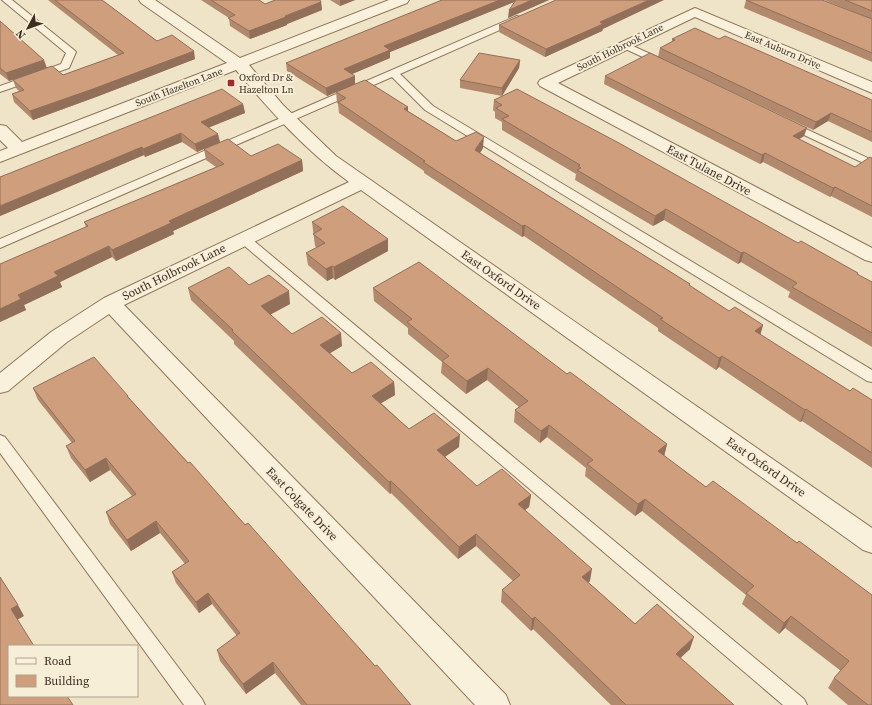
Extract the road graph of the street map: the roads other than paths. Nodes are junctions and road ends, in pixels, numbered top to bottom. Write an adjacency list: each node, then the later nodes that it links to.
1 (6, 0): 12 (lane)
2 (146, 0): 7 (street, East Oxford Drive)
3 (402, 0): 7 (street, South Hazelton Lane)
4 (695, 12): 6 (street, South Holbrook Lane); 11 (street, East Auburn Drive)
5 (525, 16): 9 (lane)
6 (624, 45): 8 (lane); 10 (street, South Holbrook Lane)
7 (239, 64): 13 (street, East Oxford Drive); 16 (street, South Hazelton Lane)
8 (671, 68)
9 (393, 73): 13 (lane); 24 (lane)
10 (546, 83): 22 (street, East Tulane Drive)
11 (872, 88)
12 (0, 89)
13 (287, 118): 19 (street, East Oxford Drive); 21 (lane)
14 (779, 119): 18 (lane)
15 (0, 130): 16 (street)
16 (19, 149): 17 (street, South Hazelton Lane)
17 (0, 157)
18 (872, 164)
19 (362, 183): 20 (street, South Holbrook Lane); 27 (street, East Oxford Drive)
20 (244, 239): 23 (street, South Holbrook Lane); 30 (lane)
21 (0, 244)
22 (872, 256)
23 (111, 303): 25 (street, South Holbrook Lane); 29 (street, East Colgate Drive)
24 (872, 377)
25 (0, 385)
26 (0, 441): 28 (lane)
27 (872, 542)
28 (195, 705)
29 (495, 705)
30 (797, 705)

